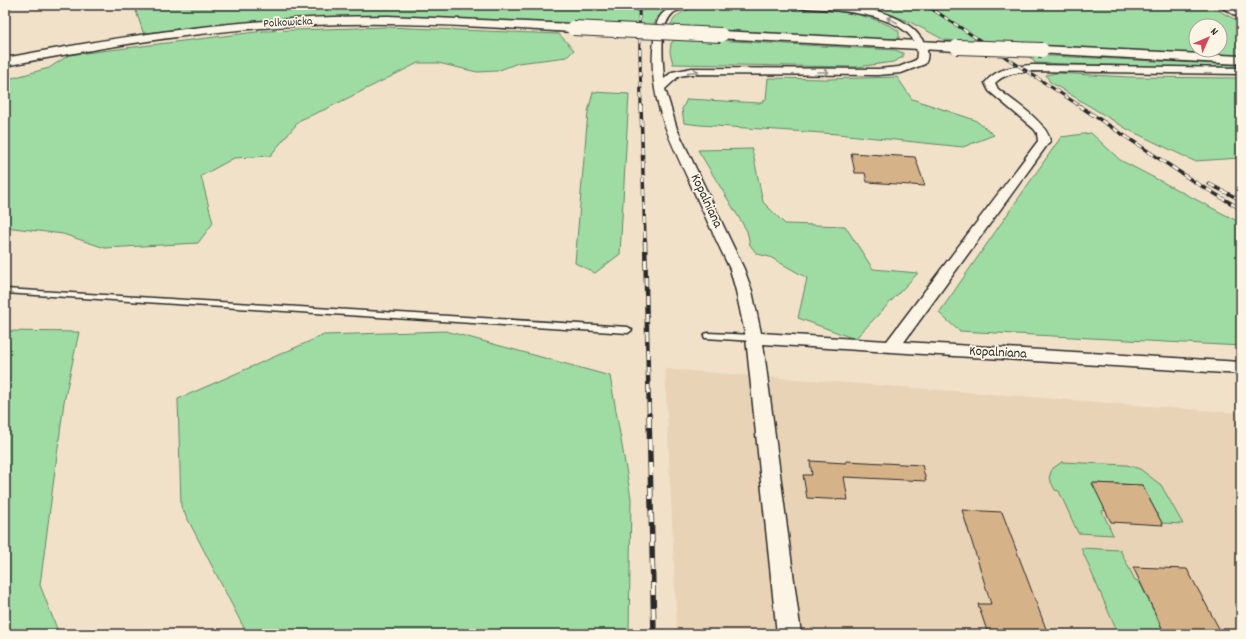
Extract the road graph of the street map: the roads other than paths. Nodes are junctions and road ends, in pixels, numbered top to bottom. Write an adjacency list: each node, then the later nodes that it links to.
1 (688, 5): 9 (street, Kopalniana)
2 (801, 5): 5 (street, one-way to 2)
3 (1224, 5): 4 (main road)
4 (1241, 15)
5 (921, 44): 6 (main road, Polkowicka, bridge); 7 (main road, Polkowicka, bridge); 9 (street, one-way to 5)
6 (1241, 60)
7 (5, 62)
8 (1241, 71): 14 (street)
9 (659, 88): 13 (street, Kopalniana)
10 (5, 291): 11 (lane)
11 (628, 330)
12 (708, 336): 13 (lane)
13 (754, 338): 14 (street, Kopalniana); 16 (street, Kopalniana)
14 (891, 347): 15 (street, Kopalniana)
15 (1241, 368)
16 (789, 634)

